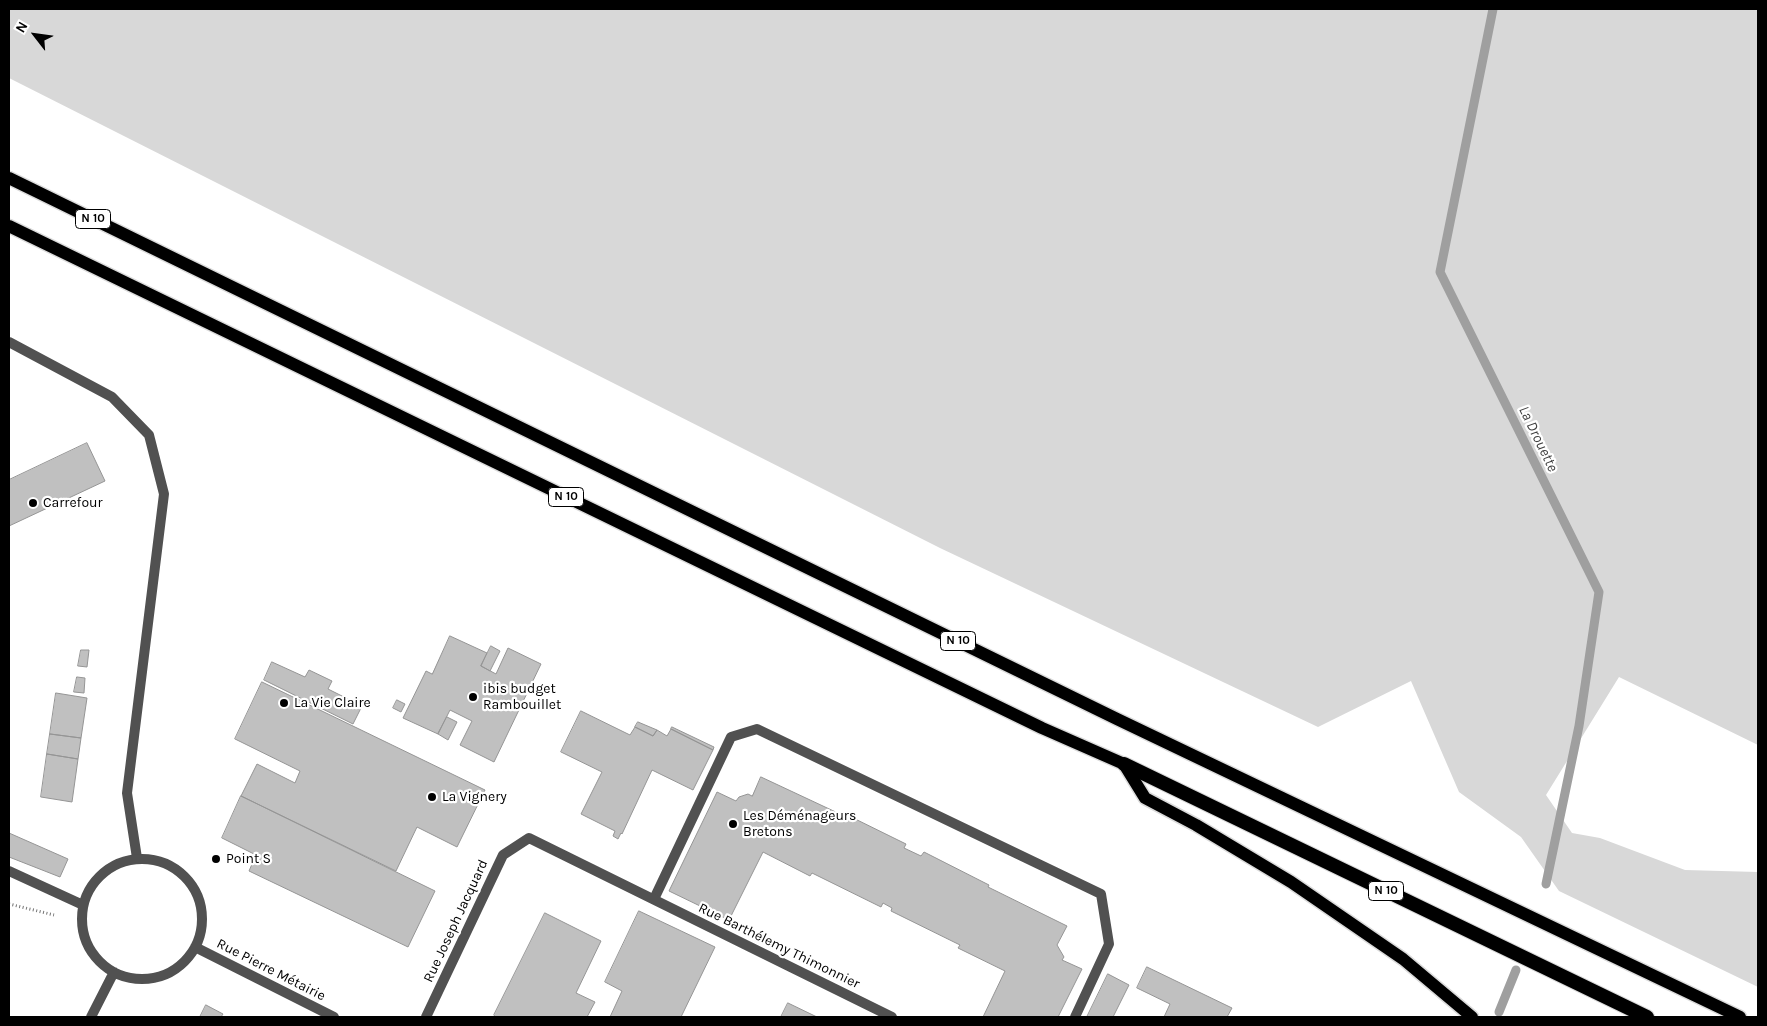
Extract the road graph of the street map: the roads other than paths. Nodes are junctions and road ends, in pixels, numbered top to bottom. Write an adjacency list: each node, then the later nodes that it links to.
1 (9, 178): 18 (main road, N 10)
2 (9, 226): 4 (main road, N 10)
3 (9, 342): 5 (street)
4 (1124, 764): 16 (main road); 17 (highway, N 10)
5 (137, 858): 8 (street); 9 (street)
6 (9, 872): 8 (street)
7 (654, 899): 13 (street, Rue Joseph Jacquard); 14 (street, Rue Barthélemy Thimonnier); 15 (street)
8 (83, 906): 10 (street)
9 (195, 947): 10 (street); 12 (street, Rue Pierre Métairie)
10 (114, 972): 11 (street)
11 (91, 1017)
12 (334, 1017)
13 (426, 1017)
14 (892, 1017)
15 (1075, 1017)
16 (1472, 1017)
17 (1647, 1017)
18 (1740, 1017)

